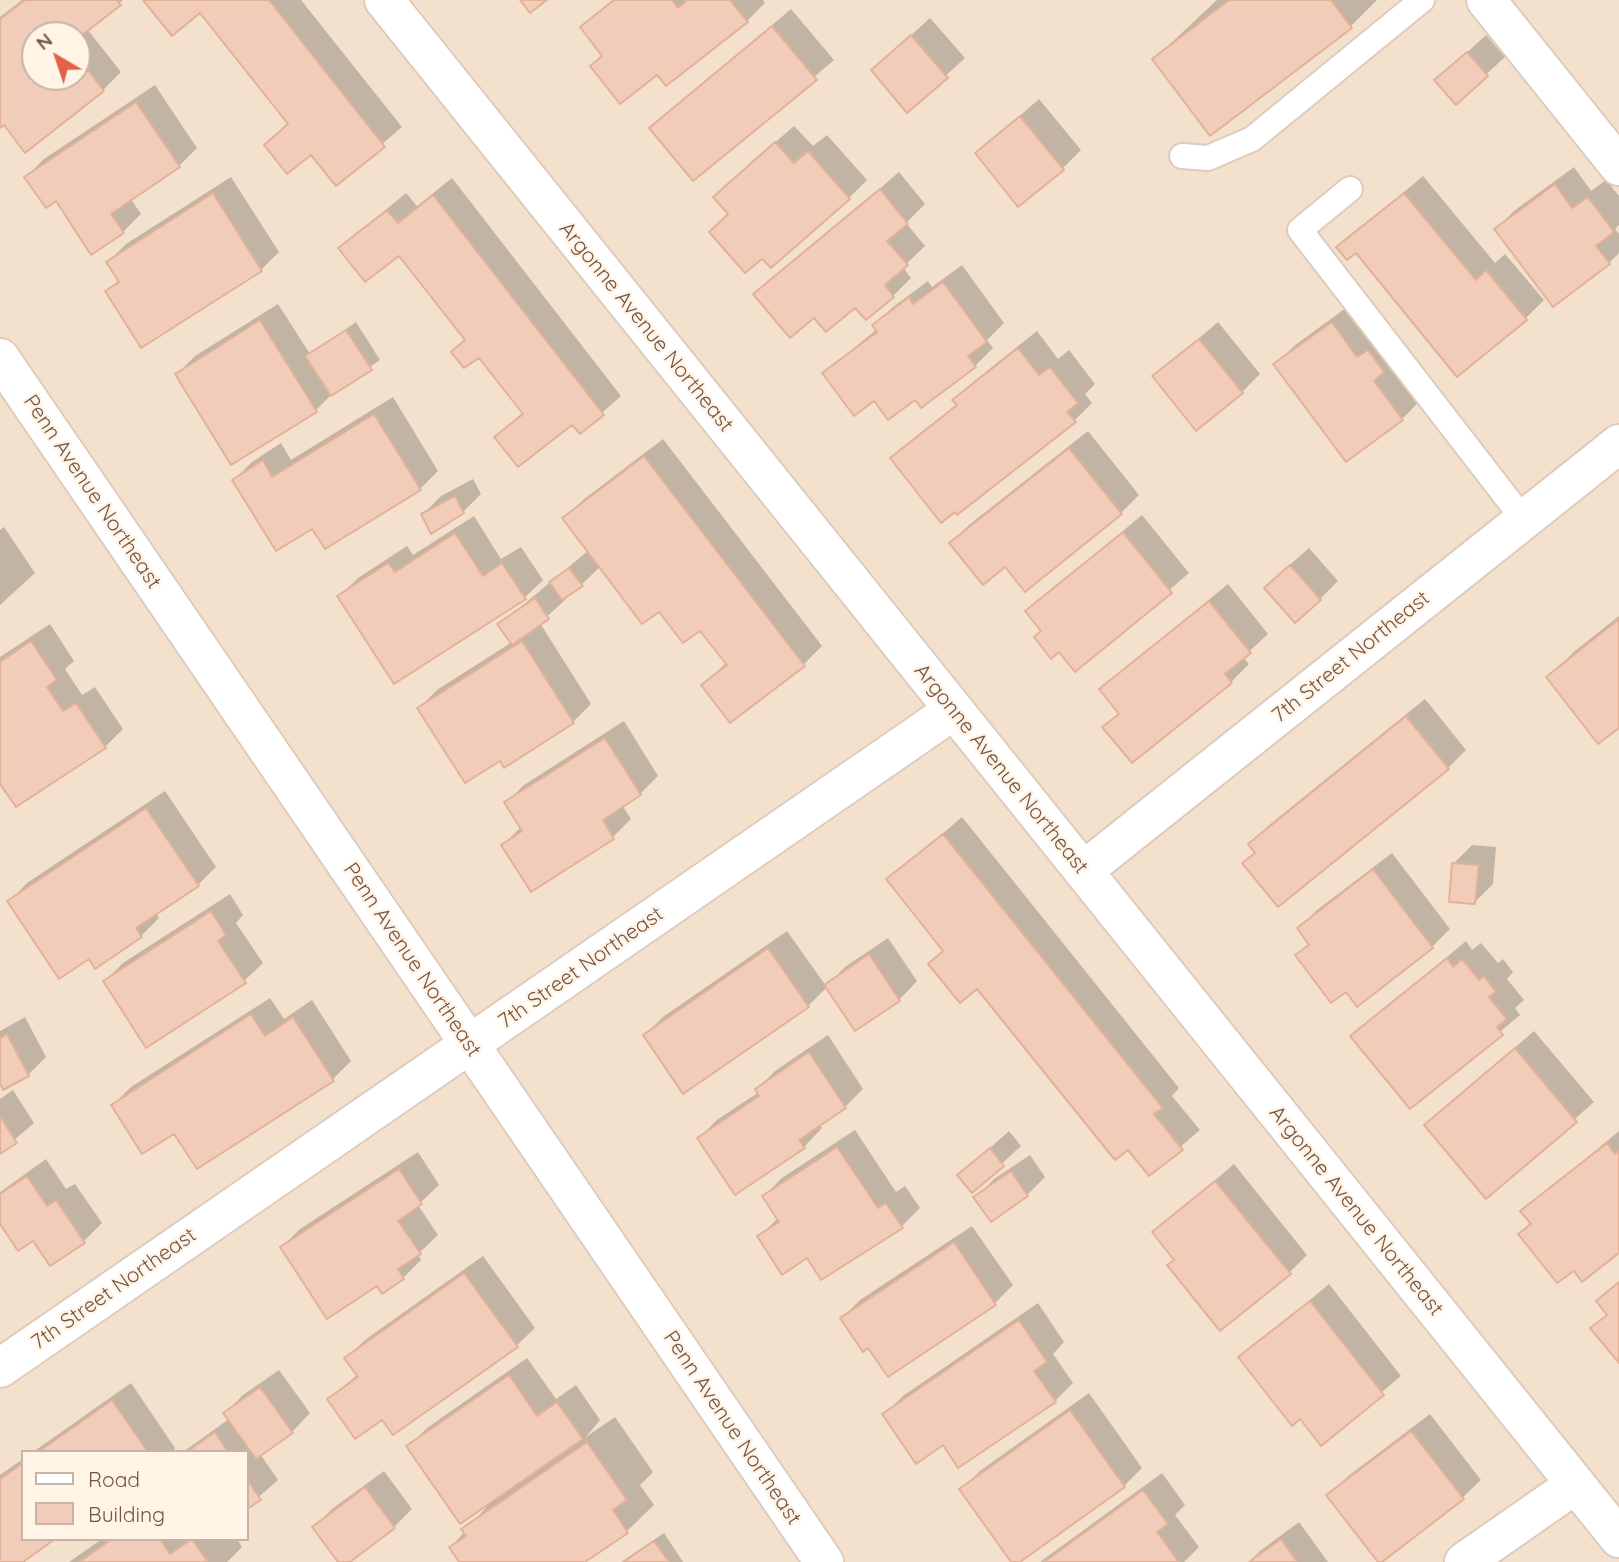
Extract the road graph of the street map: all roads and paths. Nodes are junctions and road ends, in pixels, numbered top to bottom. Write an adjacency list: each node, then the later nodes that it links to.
1 (384, 0): 10 (street, Argonne Avenue Northeast)
2 (1422, 0): 4 (lane)
3 (1486, 0): 5 (street)
4 (1182, 156)
5 (1619, 166)
6 (1350, 190): 9 (lane)
7 (0, 358): 12 (street, Penn Avenue Northeast)
8 (1619, 444): 9 (street, 7th Street Northeast)
9 (1524, 520): 11 (street, 7th Street Northeast)
10 (954, 710): 11 (street, Argonne Avenue Northeast); 12 (street, 7th Street Northeast)
11 (1083, 871): 14 (street, Argonne Avenue Northeast)
12 (471, 1045): 13 (street, 7th Street Northeast); 16 (street, Penn Avenue Northeast)
13 (0, 1368)
14 (1576, 1484): 15 (street, Argonne Avenue Northeast); 17 (street)
15 (1619, 1538)
16 (824, 1562)
17 (1464, 1562)

